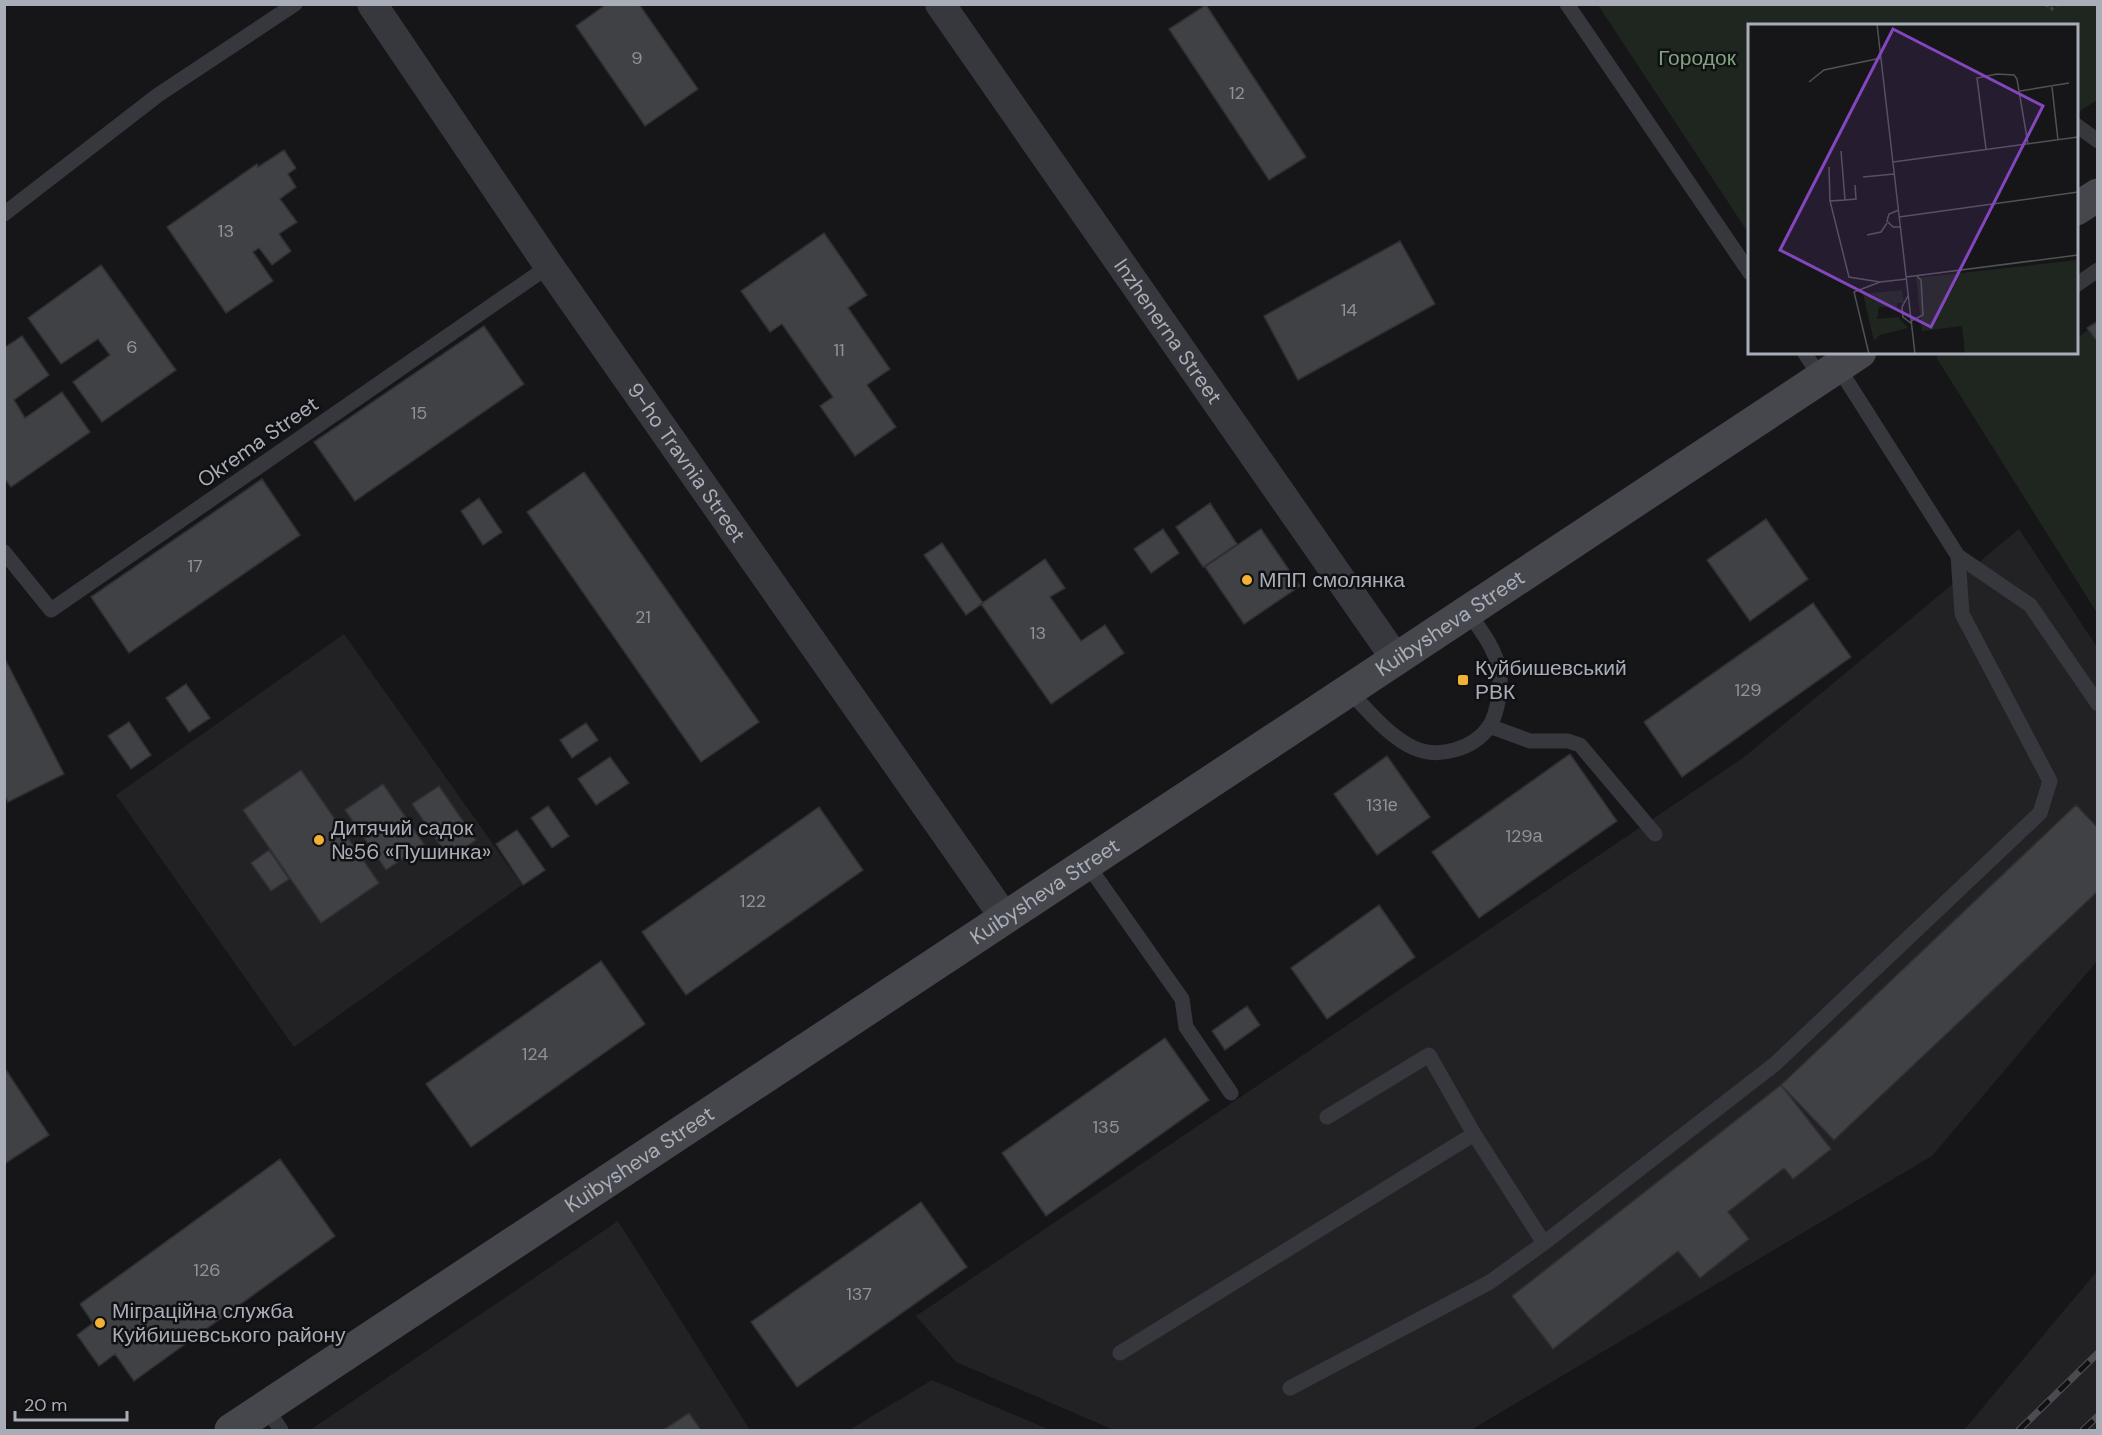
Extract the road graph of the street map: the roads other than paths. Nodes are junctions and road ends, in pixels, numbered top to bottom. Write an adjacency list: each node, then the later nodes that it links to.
1 (295, 4): 9 (lane)
2 (372, 4): 10 (street, 9-ho Travnia Street)
3 (940, 4): 18 (street, Inzhenerna Street)
4 (1567, 4): 12 (lane)
5 (2078, 127): 6 (lane)
6 (2097, 141)
7 (2097, 195): 8 (main road)
8 (2078, 208)
9 (4, 214)
10 (549, 266): 15 (lane, Okrema Street); 24 (street, 9-ho Travnia Street)
11 (2097, 270): 13 (lane)
12 (1748, 272)
13 (2078, 284)
14 (1831, 362): 16 (lane); 17 (main road, Kuibysheva Street)
15 (4, 552)
16 (1958, 556): 20 (lane); 28 (lane)
17 (1468, 612): 18 (main road, Kuibysheva Street); 21 (lane)
18 (1396, 659): 19 (main road, Kuibysheva Street)
19 (1349, 691): 21 (lane); 23 (main road, Kuibysheva Street)
20 (2097, 704)
21 (1489, 726): 22 (lane)
22 (1655, 834)
23 (1087, 864): 24 (main road, Kuibysheva Street); 25 (lane)
24 (1005, 918): 31 (main road, Kuibysheva Street)
25 (1231, 1093)
26 (1327, 1117): 27 (lane)
27 (1474, 1134): 28 (lane); 29 (lane)
28 (1544, 1244): 30 (lane)
29 (1120, 1353)
30 (1290, 1388)
31 (273, 1419): 32 (main road, Kuibysheva Street)
32 (231, 1431)

